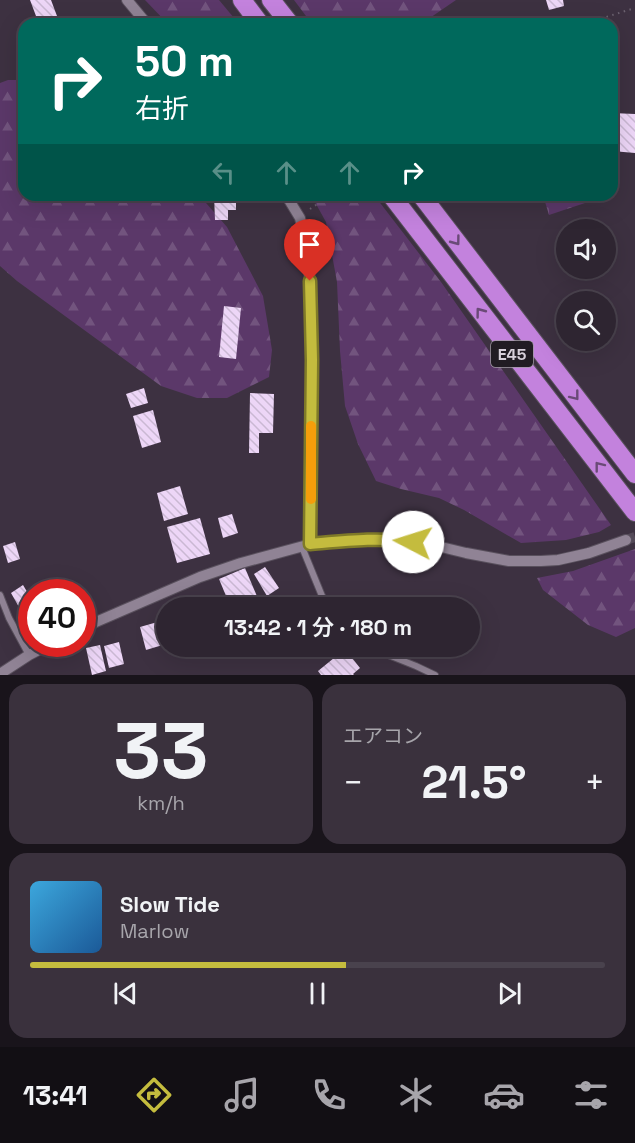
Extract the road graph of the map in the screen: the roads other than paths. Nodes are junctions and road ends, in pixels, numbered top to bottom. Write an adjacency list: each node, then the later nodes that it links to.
1 (127, 0): 4 (street)
2 (242, 0): 5 (highway)
3 (272, 0): 6 (highway)
4 (142, 18)
5 (256, 18)
6 (286, 18)
7 (289, 201): 13 (street)
8 (396, 201): 11 (highway, E45, one-way to 8)
9 (426, 201): 10 (highway, E45, one-way to 10)
10 (635, 474)
11 (635, 512)
12 (626, 540): 13 (street)
13 (306, 546): 15 (street); 16 (street)
14 (0, 595): 17 (street)
15 (323, 597)
16 (96, 622)
17 (18, 635)
18 (26, 657): 20 (street)
19 (392, 657): 21 (street)
20 (0, 674)
21 (435, 675)

